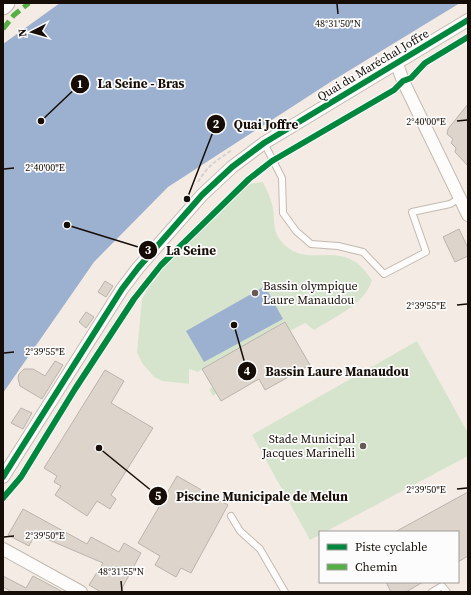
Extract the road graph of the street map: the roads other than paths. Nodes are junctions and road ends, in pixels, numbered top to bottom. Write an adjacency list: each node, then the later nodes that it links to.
1 (6, 3): 2 (main road)
2 (3, 6)
3 (468, 20): 4 (street, Quai du Maréchal Joffre)
4 (397, 64): 5 (street, Quai du Maréchal Joffre); 6 (street)
5 (264, 143): 6 (lane); 8 (street, Quai du Maréchal Joffre)
6 (460, 198): 7 (street)
7 (468, 215)
8 (3, 477)
9 (231, 516): 12 (lane)
10 (3, 548): 11 (street)
11 (81, 592)
12 (285, 592)
13 (432, 592): 14 (lane)
14 (447, 592)

